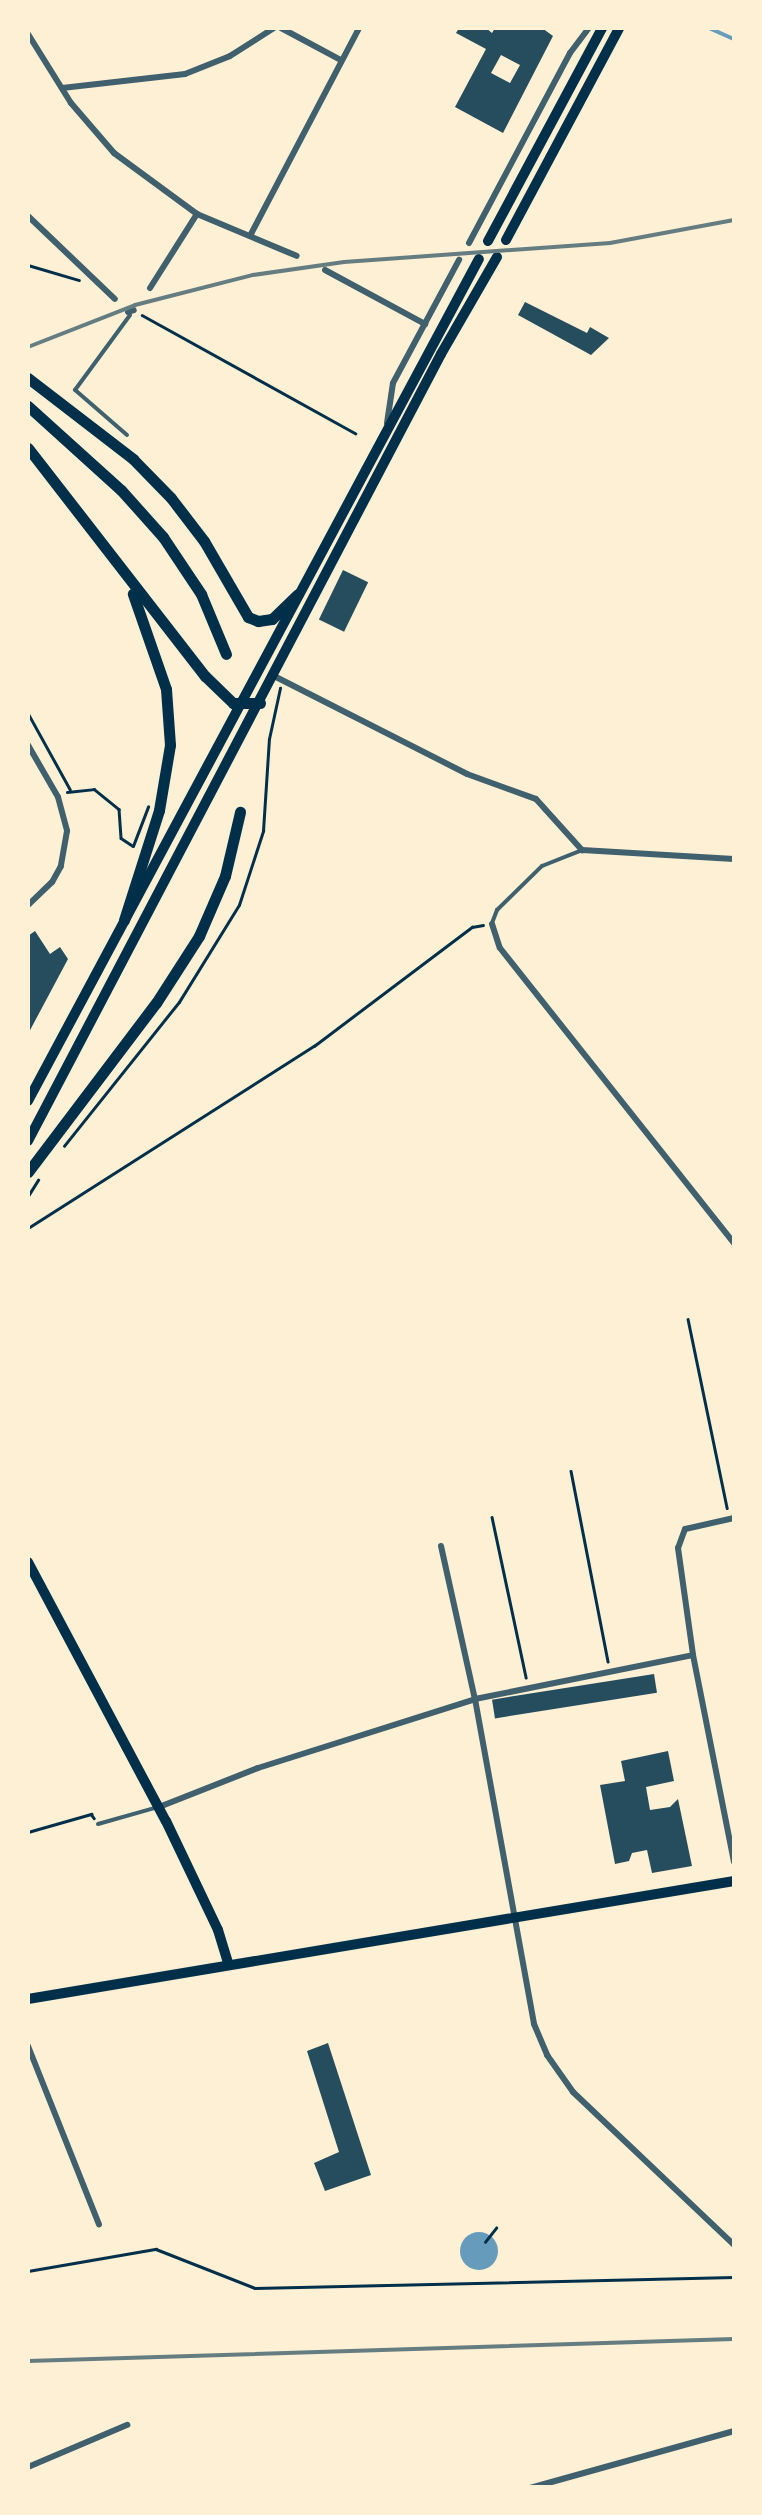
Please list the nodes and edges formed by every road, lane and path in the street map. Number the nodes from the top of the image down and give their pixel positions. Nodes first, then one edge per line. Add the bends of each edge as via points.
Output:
1 (277, 28) edge
2 (360, 28) edge
3 (589, 28) edge
4 (602, 28) edge
5 (619, 28) edge
6 (28, 34) edge
7 (342, 60) junction
8 (62, 88) junction
9 (197, 214) junction
10 (28, 216) edge
11 (250, 234) junction
12 (506, 240) dead end
13 (488, 241) dead end
14 (469, 242) dead end
15 (297, 256) dead end
16 (479, 258) dead end
17 (497, 258) dead end
18 (460, 260) dead end
19 (28, 265) edge
20 (324, 270) dead end
21 (82, 281) dead end
22 (150, 288) dead end
23 (116, 299) dead end
24 (131, 312) joint
25 (425, 324) junction
26 (28, 378) edge
27 (28, 406) edge
28 (386, 429) junction
29 (355, 433) dead end
30 (127, 435) dead end
31 (28, 448) edge
32 (127, 580) junction
33 (298, 594) junction
34 (226, 654) dead end
35 (279, 679) junction
36 (260, 703) junction
37 (241, 706) junction
38 (28, 713) edge
39 (269, 738) dead end
40 (28, 744) edge
41 (71, 790) junction
42 (58, 797) junction
43 (149, 808) dead end
44 (240, 812) dead end
45 (582, 850) junction
46 (734, 859) edge
47 (28, 905) edge
48 (124, 920) junction
49 (492, 924) junction
50 (28, 1102) edge
51 (28, 1141) edge
52 (28, 1172) edge
53 (28, 1228) edge
54 (734, 1243) edge
55 (688, 1319) dead end
56 (570, 1472) dead end
57 (492, 1517) dead end
58 (732, 1519) edge
59 (441, 1546) dead end
60 (28, 1562) edge
61 (693, 1654) junction
62 (609, 1670) junction
63 (528, 1687) junction
64 (475, 1699) junction
65 (158, 1807) junction
66 (98, 1824) joint
67 (28, 1832) edge
68 (734, 1862) edge
69 (734, 1881) edge
70 (513, 1918) junction
71 (228, 1963) junction
72 (28, 1999) edge
73 (28, 2046) edge
74 (99, 2224) dead end
75 (496, 2228) dead end
76 (484, 2242) dead end
77 (734, 2245) edge
78 (28, 2271) edge
79 (734, 2277) edge
80 (127, 2425) dead end
81 (734, 2431) edge
82 (28, 2467) edge
83 (530, 2488) edge

1 - 7 street
1 - 8 street via 185,74
2 - 7 street
3 - 14 street
4 - 13 main road
5 - 12 main road
6 - 8 street
7 - 11 street
8 - 9 street via 114,153
9 - 11 street
9 - 22 street
10 - 23 street
11 - 15 street
16 - 28 main road
17 - 35 main road via 441,354
18 - 25 street
19 - 21 path
20 - 25 street
24 - 29 path
24 - 30 lane via 75,390
25 - 28 street via 393,384
26 - 33 highway via 172,498 248,617 268,620
27 - 34 highway via 163,536 201,594
28 - 33 main road
31 - 32 highway
32 - 37 highway via 222,694
32 - 48 highway via 161,668 170,745 159,810
33 - 37 main road
35 - 36 main road
35 - 39 path
35 - 45 street via 468,774 536,799
36 - 37 highway
36 - 51 main road
37 - 48 main road
38 - 41 path
40 - 42 street
41 - 42 path
41 - 43 path via 94,789 119,809 121,838 133,846
42 - 47 street via 67,832 62,866
44 - 52 highway via 225,876 200,936
45 - 46 street
45 - 49 lane via 542,866 496,910
48 - 50 main road
49 - 53 path via 472,927 314,1046
49 - 54 street via 500,948
55 - 58 path
56 - 62 path
57 - 63 path
58 - 61 street via 685,1529 678,1548
59 - 64 street
60 - 65 main road
61 - 62 street
61 - 68 street
62 - 63 street
63 - 64 street
64 - 65 street
64 - 70 street
65 - 66 lane
65 - 71 main road
66 - 67 path via 91,1814
69 - 70 main road
70 - 71 main road
70 - 77 street via 534,2024 547,2055 574,2092
71 - 72 main road
73 - 74 street
75 - 76 path
78 - 79 path via 156,2249 255,2288
80 - 82 street
81 - 83 street

